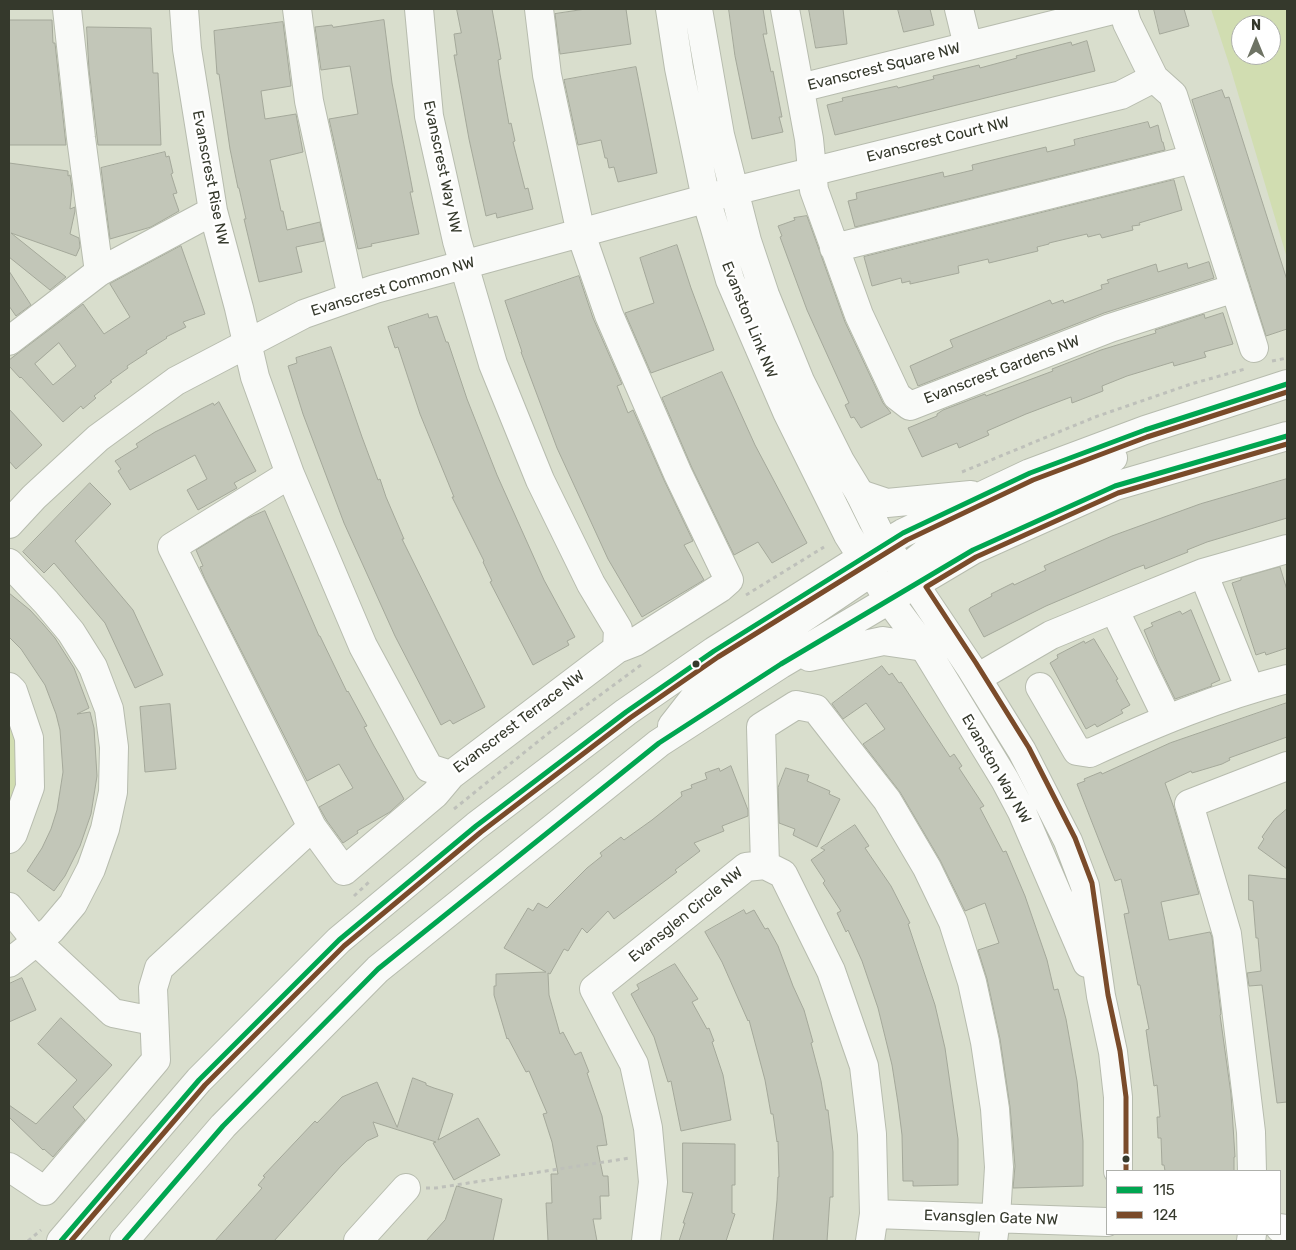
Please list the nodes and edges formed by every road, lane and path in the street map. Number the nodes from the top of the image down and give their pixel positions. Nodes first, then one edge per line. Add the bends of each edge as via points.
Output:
1 (67, 9) edge
2 (184, 9) edge
3 (297, 9) edge
4 (419, 9) edge
5 (539, 9) edge
6 (670, 9) edge
7 (698, 9) edge
8 (786, 9) edge
9 (959, 9) edge
10 (1117, 9) edge
11 (1123, 9) edge
12 (968, 46) junction
13 (1154, 78) junction
14 (800, 88) junction
15 (1193, 159) junction
16 (812, 171) junction
17 (720, 195) junction
18 (214, 211) junction
19 (581, 234) junction
20 (834, 248) junction
21 (464, 265) junction
22 (99, 272) junction
23 (1235, 288) junction
24 (352, 297) junction
25 (9, 340) edge
26 (247, 345) junction
27 (1287, 358) edge
28 (1256, 359) junction
29 (1287, 384) edge
30 (1145, 430) junction
31 (1287, 436) edge
32 (290, 474) junction
33 (953, 474) dead end
34 (860, 494) junction
35 (987, 494) junction
36 (9, 524) edge
37 (884, 543) junction
38 (1287, 548) edge
39 (9, 563) edge
40 (866, 565) junction
41 (1203, 573) junction
42 (910, 578) junction
43 (889, 600) junction
44 (1114, 609) junction
45 (924, 647) junction
46 (617, 649) junction
47 (781, 664) junction
48 (977, 678) junction
49 (1287, 679) edge
50 (9, 687) edge
51 (1040, 687) dead end
52 (1250, 689) junction
53 (1167, 718) junction
54 (659, 743) junction
55 (1287, 766) edge
56 (451, 774) junction
57 (312, 827) junction
58 (9, 839) edge
59 (765, 865) junction
60 (9, 906) edge
61 (37, 942) junction
62 (9, 963) edge
63 (1101, 996) junction
64 (153, 1021) junction
65 (650, 1156) junction
66 (9, 1167) edge
67 (1118, 1170) edge
68 (1252, 1170) edge
69 (406, 1188) joint
70 (874, 1214) junction
71 (1106, 1222) edge
72 (994, 1230) edge
73 (61, 1241) edge
74 (124, 1241) edge
75 (358, 1241) edge
76 (646, 1241) edge
77 (870, 1241) edge

1 - 22 street
2 - 18 street, Evanscrest Rise NW via 187,49
3 - 24 street via 309,101
4 - 21 street, Evanscrest Way NW via 429,116
5 - 19 street via 547,75
6 - 17 street, Evanston Link NW via 679,68
7 - 17 street, Evanston Link NW via 720,135
8 - 14 street, Evanscrest Square NW
9 - 12 street, Evanscrest Square NW
10 - 12 street, Evanscrest Square NW
11 - 13 street
12 - 14 street, Evanscrest Square NW
13 - 15 street via 1173,95
13 - 16 street, Evanscrest Court NW via 1122,95
14 - 16 street, Evanscrest Square NW
15 - 20 street
15 - 23 street
16 - 17 street, Evanscrest Court NW
16 - 20 street, Evanscrest Gardens NW via 814,190
17 - 19 street, Evanscrest Common NW
17 - 34 street, Evanston Link NW via 747,241 800,381
17 - 40 street, Evanston Link NW via 730,280 787,412
18 - 22 street
18 - 26 street, Evanscrest Rise NW
19 - 21 street, Evanscrest Common NW
19 - 46 street, Evanscrest Terrace NW via 609,315 728,580 635,642
20 - 23 street, Evanscrest Gardens NW via 859,315 897,396 910,406 1110,328
21 - 24 street, Evanscrest Common NW
21 - 46 street via 493,364 540,480 591,584 618,630
22 - 25 street
23 - 28 street
24 - 26 street, Evanscrest Common NW via 304,314
26 - 32 street, Evanscrest Terrace NW via 255,378
26 - 36 street, Evanscrest Common NW via 176,381 98,438
27 - 28 path
28 - 33 path via 1095,417
29 - 30 street
30 - 35 street via 1030,473
30 - 42 street via 1112,459 934,546
31 - 42 street via 1115,486
32 - 56 street, Evanscrest Terrace NW via 363,646 429,768
32 - 57 street via 172,547
34 - 35 street via 887,503
34 - 37 street, Evanston Link NW
35 - 37 street
37 - 40 street
37 - 42 street, Evanston Way NW
38 - 41 street
39 - 61 street via 71,632 93,667 109,709 114,747 113,792 105,830 91,869 73,904 52,930
40 - 43 street, Evanston Way NW
40 - 54 street via 793,625 697,694
40 - 73 street via 714,651 626,712 476,826 339,940 199,1080
41 - 44 street
41 - 52 street
42 - 43 street
42 - 48 street, Evanston Way NW
43 - 45 street, Evanston Way NW
43 - 47 street
44 - 48 street via 1051,635
44 - 53 street
45 - 47 street via 883,641
45 - 63 street, Evanston Way NW via 1022,812
46 - 56 street, Evanscrest Terrace NW
47 - 54 street
48 - 63 street, Evanston Way NW via 1022,751 1068,841 1085,886
49 - 52 street
50 - 58 street via 30,738 30,787
51 - 53 street via 1077,751 1090,753
52 - 53 street
54 - 74 street via 378,969 223,1126
55 - 68 street via 1189,804 1227,934 1251,1132
56 - 57 street via 436,794 344,871
57 - 64 street via 159,968 153,988
59 - 65 street, Evansglen Circle NW via 746,867 594,989 634,1064 648,1128
59 - 70 street, Evansglen Circle NW via 783,874 806,918 831,971 864,1066 872,1134
59 - 72 street via 761,727 796,705 816,709 887,800 927,868 953,922 986,1042 994,1099 999,1167
60 - 61 street
61 - 62 street
61 - 64 street via 113,1013
63 - 67 street, Evanston Way NW via 1118,1097
64 - 66 street via 156,1060 45,1192
65 - 69 path via 436,1188
65 - 76 street, Evansglen Circle NW via 653,1182
69 - 75 street
70 - 72 street, Evansglen Gate NW
70 - 77 street, Evansglen Circle NW
71 - 72 street, Evansglen Gate NW

